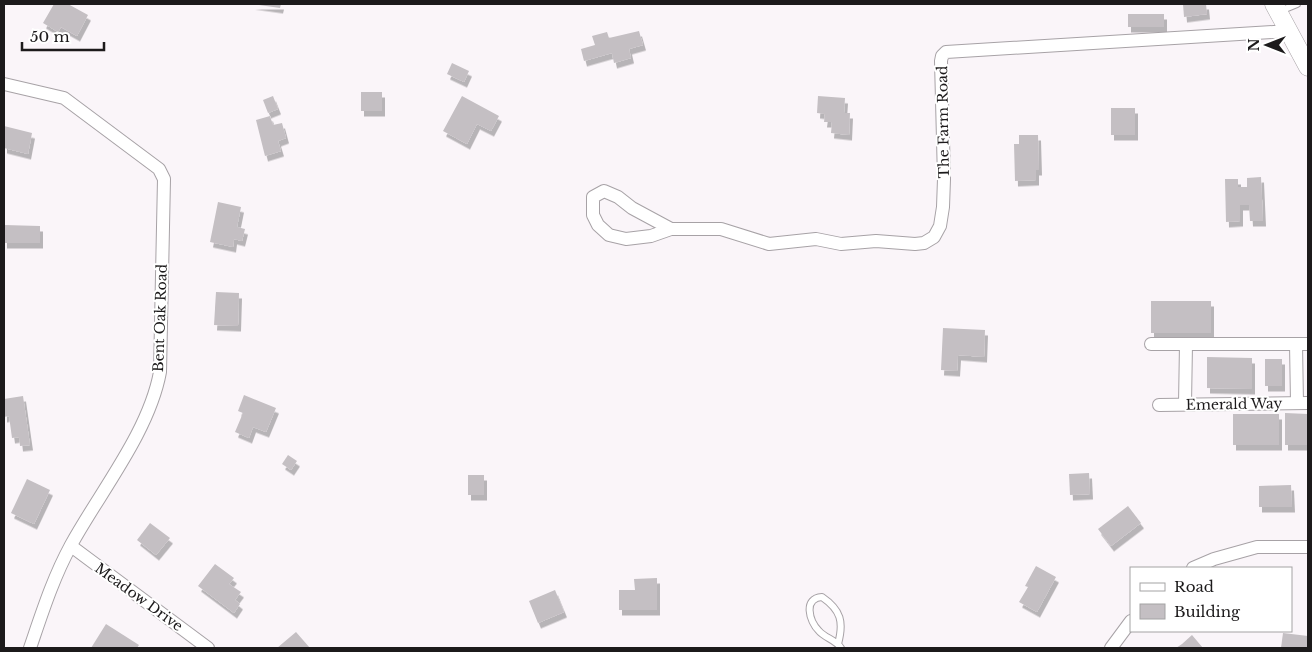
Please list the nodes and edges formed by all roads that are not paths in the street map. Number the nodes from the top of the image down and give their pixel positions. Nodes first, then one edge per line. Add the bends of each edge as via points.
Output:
1 (1297, 4) edge
2 (1276, 8) edge
3 (1289, 31) junction
4 (1308, 67) edge
5 (4, 84) edge
6 (671, 229) junction
7 (1151, 344) dead end
8 (1186, 344) junction
9 (1302, 344) edge
10 (1302, 403) edge
11 (1186, 404) junction
12 (1159, 405) dead end
13 (71, 546) junction
14 (1308, 548) edge
15 (1196, 567) edge
16 (1130, 622) edge
17 (839, 646) edge
18 (30, 648) edge
19 (208, 648) edge
20 (1111, 648) edge

1 - 2 lane
2 - 3 street
3 - 4 street
3 - 6 street, The Farm Road via 946,52 941,62 943,207 940,226 934,237 924,243 876,241 841,244 816,240 769,244 721,229
5 - 13 street, Bent Oak Road via 64,98 159,169 164,180 160,372 156,391 122,460
6 - 6 street, The Farm Road via 651,236 626,238 609,235 593,215 593,197 604,191
7 - 8 street
8 - 9 street
8 - 11 street
9 - 10 street
10 - 11 street, Emerald Way
11 - 12 street, Emerald Way
13 - 18 street, Bent Oak Road via 46,599
13 - 19 street, Meadow Drive
14 - 15 street via 1257,547
16 - 20 street
17 - 17 lane via 818,630 811,620 809,608 816,597 822,597 836,608 842,631

